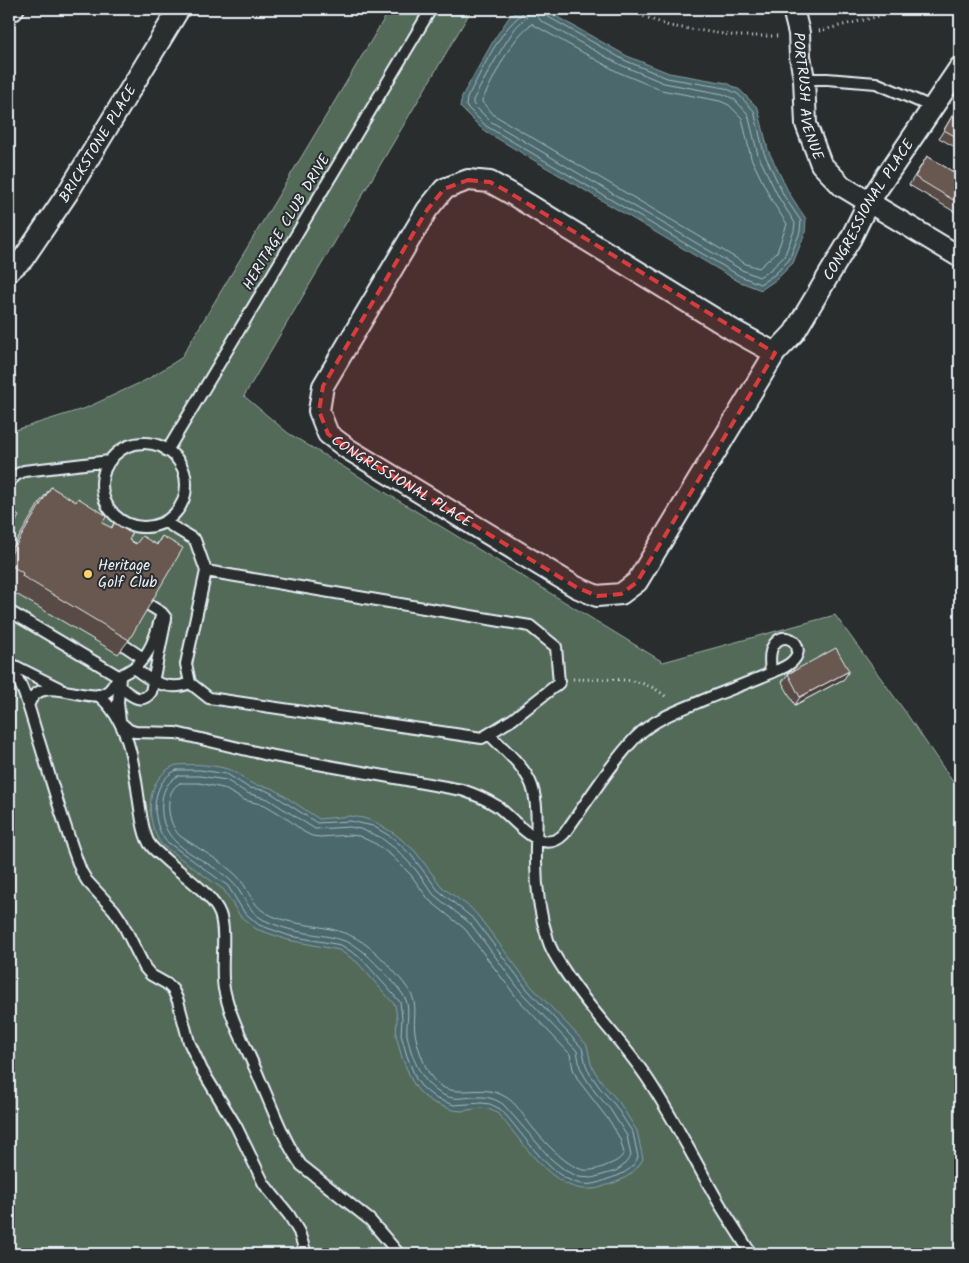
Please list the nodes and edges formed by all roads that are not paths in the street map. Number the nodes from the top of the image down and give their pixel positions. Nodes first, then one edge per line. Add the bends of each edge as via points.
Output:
1 (179, 9) edge
2 (431, 9) edge
3 (793, 9) edge
4 (960, 67) edge
5 (804, 79) junction
6 (932, 107) junction
7 (868, 203) junction
8 (960, 257) edge
9 (9, 271) edge
10 (775, 353) junction
11 (167, 451) junction
12 (110, 461) junction
13 (9, 482) edge
14 (165, 522) junction
15 (206, 571) junction
16 (149, 605) edge
17 (9, 611) edge
18 (162, 613) junction
19 (125, 646) edge
20 (143, 658) junction
21 (9, 665) edge
22 (134, 668) junction
23 (772, 673) dead end
24 (119, 681) junction
25 (153, 682) junction
26 (190, 683) junction
27 (65, 690) junction
28 (98, 696) junction
29 (28, 706) junction
30 (120, 722) junction
31 (488, 734) junction
32 (536, 840) junction
33 (306, 1254) edge
34 (399, 1254) edge
35 (752, 1254) edge

1 - 9 street, BRICKSTONE PLACE via 67,194 23,259
2 - 11 lane, HERITAGE CLUB DRIVE
3 - 5 street, PORTRUSH AVENUE
4 - 6 street, CONGRESSIONAL PLACE
5 - 6 lane via 876,83
5 - 7 street, PORTRUSH AVENUE via 806,124 820,164 842,186
6 - 7 street, CONGRESSIONAL PLACE
7 - 8 street, PORTRUSH AVENUE
7 - 10 street, CONGRESSIONAL PLACE via 851,238 794,333
10 - 10 street, CONGRESSIONAL PLACE via 637,582 621,594 597,596 576,586 348,449 328,434 319,411 323,386 427,210 444,190 468,180 490,182 510,193
11 - 12 lane via 148,443 133,444
11 - 14 lane via 181,464 186,490 176,513
12 - 13 lane via 24,471
12 - 14 lane via 102,488 105,502 113,514 138,527 152,527
14 - 15 lane via 194,540
15 - 26 lane via 186,664
15 - 31 lane via 530,626 556,647 559,683
16 - 18 lane
17 - 24 lane
18 - 20 lane via 150,650
18 - 25 lane via 166,618
19 - 20 lane
20 - 22 lane
21 - 27 lane
21 - 29 lane
22 - 24 lane
22 - 25 lane
23 - 32 lane via 676,711 647,728 637,736 559,840
24 - 25 lane via 135,697 142,699 151,692
24 - 28 lane via 107,693
24 - 30 lane
25 - 26 lane via 180,687
26 - 31 lane via 209,698 482,738
27 - 28 lane
27 - 29 lane via 38,693
28 - 30 lane
29 - 33 lane via 81,871 122,922 145,968 173,990 189,1042 202,1070 236,1126 264,1184 293,1221
30 - 32 lane via 135,732 176,733 268,755 462,790 499,807
30 - 34 lane via 130,752 147,841 220,912 222,969 228,1003 288,1145 301,1165 370,1220
31 - 32 lane via 515,761 532,786
32 - 35 lane via 538,891 548,942 575,988 648,1079 718,1202

